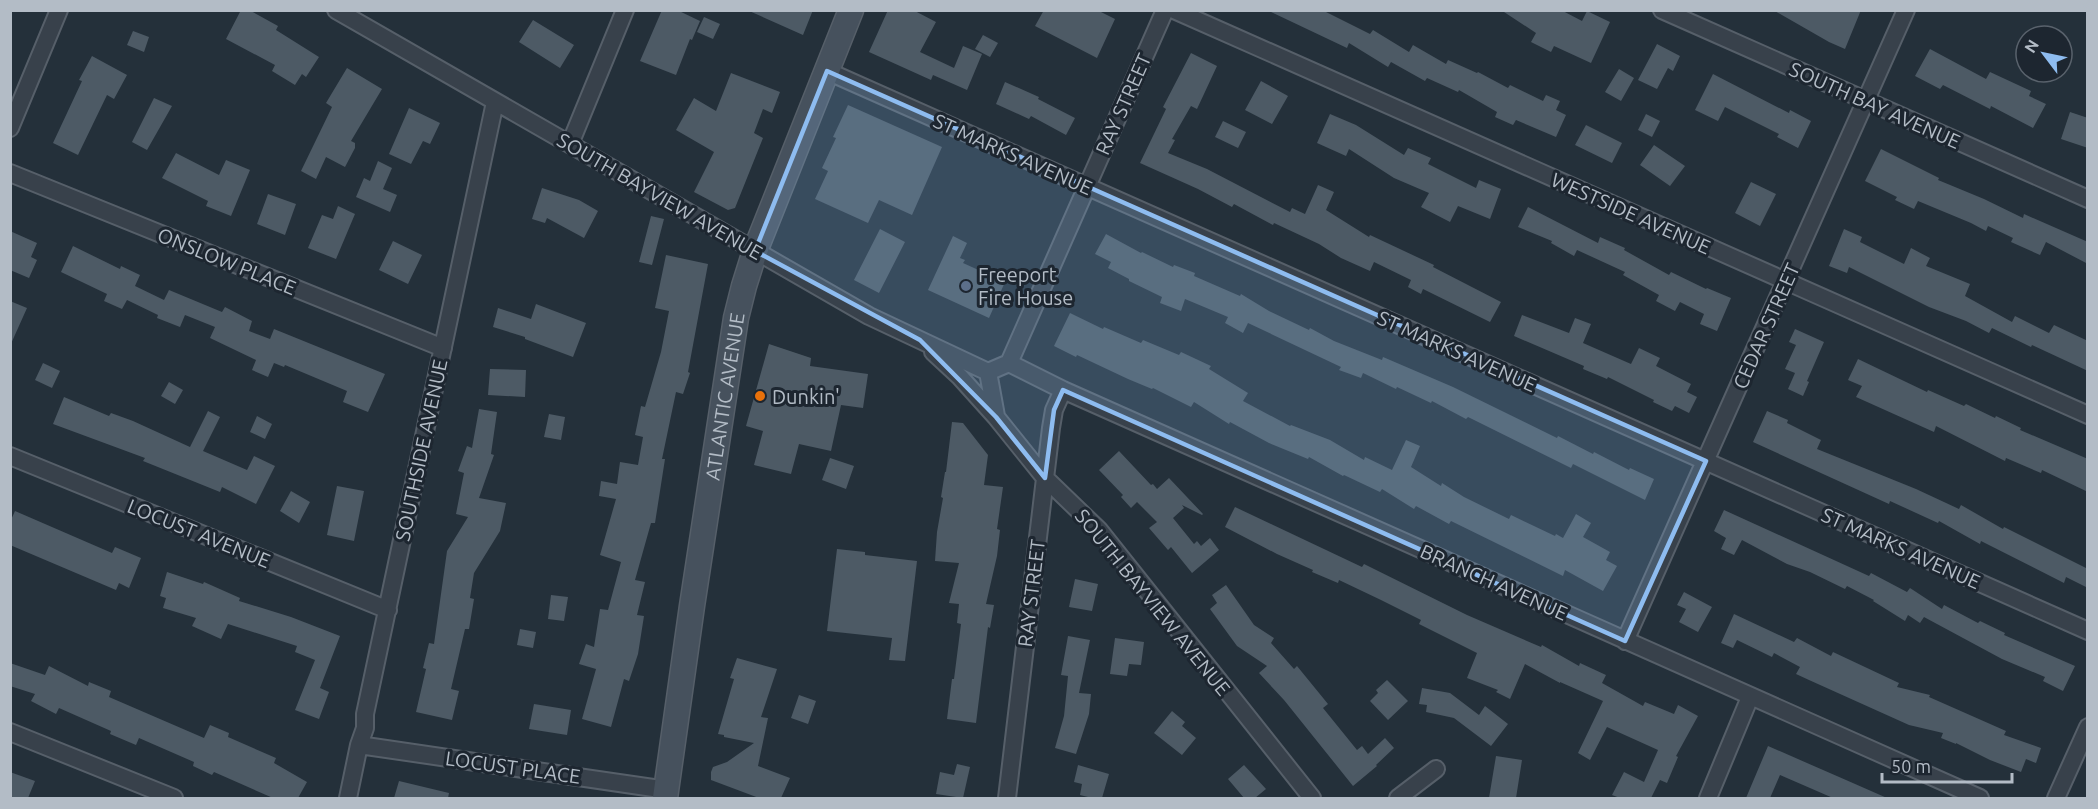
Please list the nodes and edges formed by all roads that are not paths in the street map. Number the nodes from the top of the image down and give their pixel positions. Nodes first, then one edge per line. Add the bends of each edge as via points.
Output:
1 (58, 10) edge
2 (336, 10) edge
3 (625, 10) edge
4 (851, 10) edge
5 (1165, 10) edge
6 (1174, 10) edge
7 (1662, 10) edge
8 (1906, 10) edge
9 (357, 16) edge
10 (827, 71) junction
11 (1866, 101) junction
12 (495, 102) junction
13 (10, 128) edge
14 (570, 144) junction
15 (10, 173) edge
16 (1087, 187) junction
17 (2088, 199) edge
18 (755, 250) junction
19 (1786, 281) junction
20 (920, 340) junction
21 (443, 348) junction
22 (1009, 363) junction
23 (988, 372) junction
24 (1063, 390) junction
25 (2088, 415) edge
26 (996, 417) junction
27 (10, 456) edge
28 (1706, 461) junction
29 (1045, 478) junction
30 (387, 610) junction
31 (2088, 631) edge
32 (1625, 641) junction
33 (1750, 697) junction
34 (2088, 728) edge
35 (10, 732) edge
36 (359, 745) junction
37 (1436, 769) dead end
38 (666, 794) edge
39 (1308, 797) edge
40 (174, 798) edge
41 (348, 798) edge
42 (1007, 798) edge
43 (1398, 798) edge
44 (1708, 798) edge
45 (1980, 798) edge
46 (2056, 798) edge

1 - 13 street
2 - 9 street, SOUTH BAYVIEW AVENUE
3 - 14 street
4 - 10 main road, ATLANTIC AVENUE
5 - 16 street, RAY STREET
6 - 19 street, WESTSIDE AVENUE
7 - 11 street, SOUTH BAY AVENUE
8 - 11 street, CEDAR STREET
9 - 12 street, SOUTH BAYVIEW AVENUE
10 - 16 street, ST MARKS AVENUE
10 - 18 main road, ATLANTIC AVENUE
11 - 17 street, SOUTH BAY AVENUE
11 - 19 street, CEDAR STREET
12 - 14 street, SOUTH BAYVIEW AVENUE
12 - 21 street, SOUTHSIDE AVENUE
14 - 18 street, SOUTH BAYVIEW AVENUE
15 - 21 street, ONSLOW PLACE
16 - 22 street, RAY STREET
16 - 28 street, ST MARKS AVENUE
18 - 20 street, SOUTH BAYVIEW AVENUE via 869,316
18 - 38 main road, ATLANTIC AVENUE via 736,318
19 - 25 street, WESTSIDE AVENUE
19 - 28 street, CEDAR STREET
20 - 23 street, SOUTH BAYVIEW AVENUE
20 - 26 street
21 - 30 street, SOUTHSIDE AVENUE
22 - 23 street
22 - 24 street, BRANCH AVENUE
23 - 26 street, SOUTH BAYVIEW AVENUE
24 - 29 street, RAY STREET via 1054,410
24 - 32 street, BRANCH AVENUE
26 - 29 street, SOUTH BAYVIEW AVENUE
27 - 30 street, LOCUST AVENUE
28 - 31 street, ST MARKS AVENUE
28 - 32 street, CEDAR STREET
29 - 39 street, SOUTH BAYVIEW AVENUE via 1099,530
29 - 42 street, RAY STREET
30 - 36 street, SOUTHSIDE AVENUE
32 - 33 street, BRANCH AVENUE
33 - 44 street
33 - 45 street, BRANCH AVENUE
34 - 46 street
35 - 40 street
36 - 38 street, LOCUST PLACE
36 - 41 street, SOUTHSIDE AVENUE
37 - 43 street

